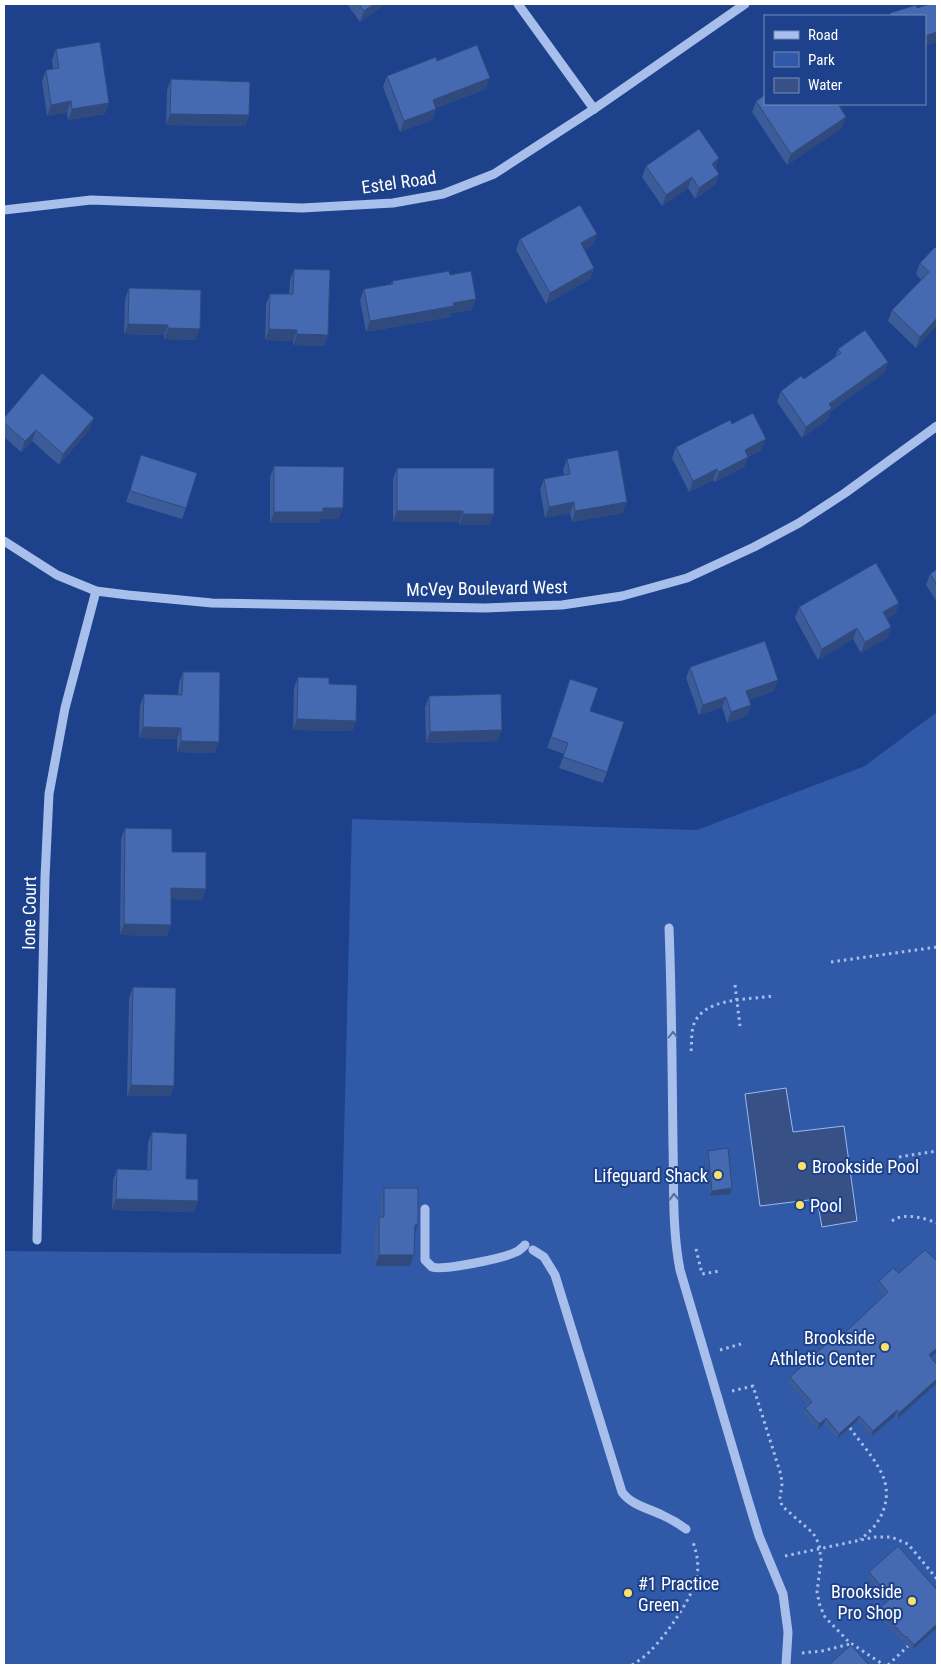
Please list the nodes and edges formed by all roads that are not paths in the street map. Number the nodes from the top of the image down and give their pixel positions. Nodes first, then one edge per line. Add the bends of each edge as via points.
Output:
1 (518, 4) edge
2 (745, 4) edge
3 (594, 109) junction
4 (4, 210) edge
5 (937, 426) edge
6 (4, 541) edge
7 (96, 591) junction
8 (669, 928) dead end
9 (425, 1209) dead end
10 (37, 1240) dead end
11 (686, 1529) road end
12 (786, 1665) edge

1 - 3 street
2 - 3 street, Estel Road
3 - 4 street, Estel Road via 494,174 443,194 392,203 302,208 91,200
5 - 7 street, McVey Boulevard West via 799,523 687,578 622,596 562,605 485,608 212,603
6 - 7 street, McVey Boulevard West via 57,575
7 - 10 street, Ione Court via 65,708 49,794
12 -> 8 street via 788,1632 785,1606 737,1466 680,1270 676,1246
9 - 11 street via 425,1260 432,1267 445,1268 529,1248 544,1257 555,1276 622,1492 634,1503

